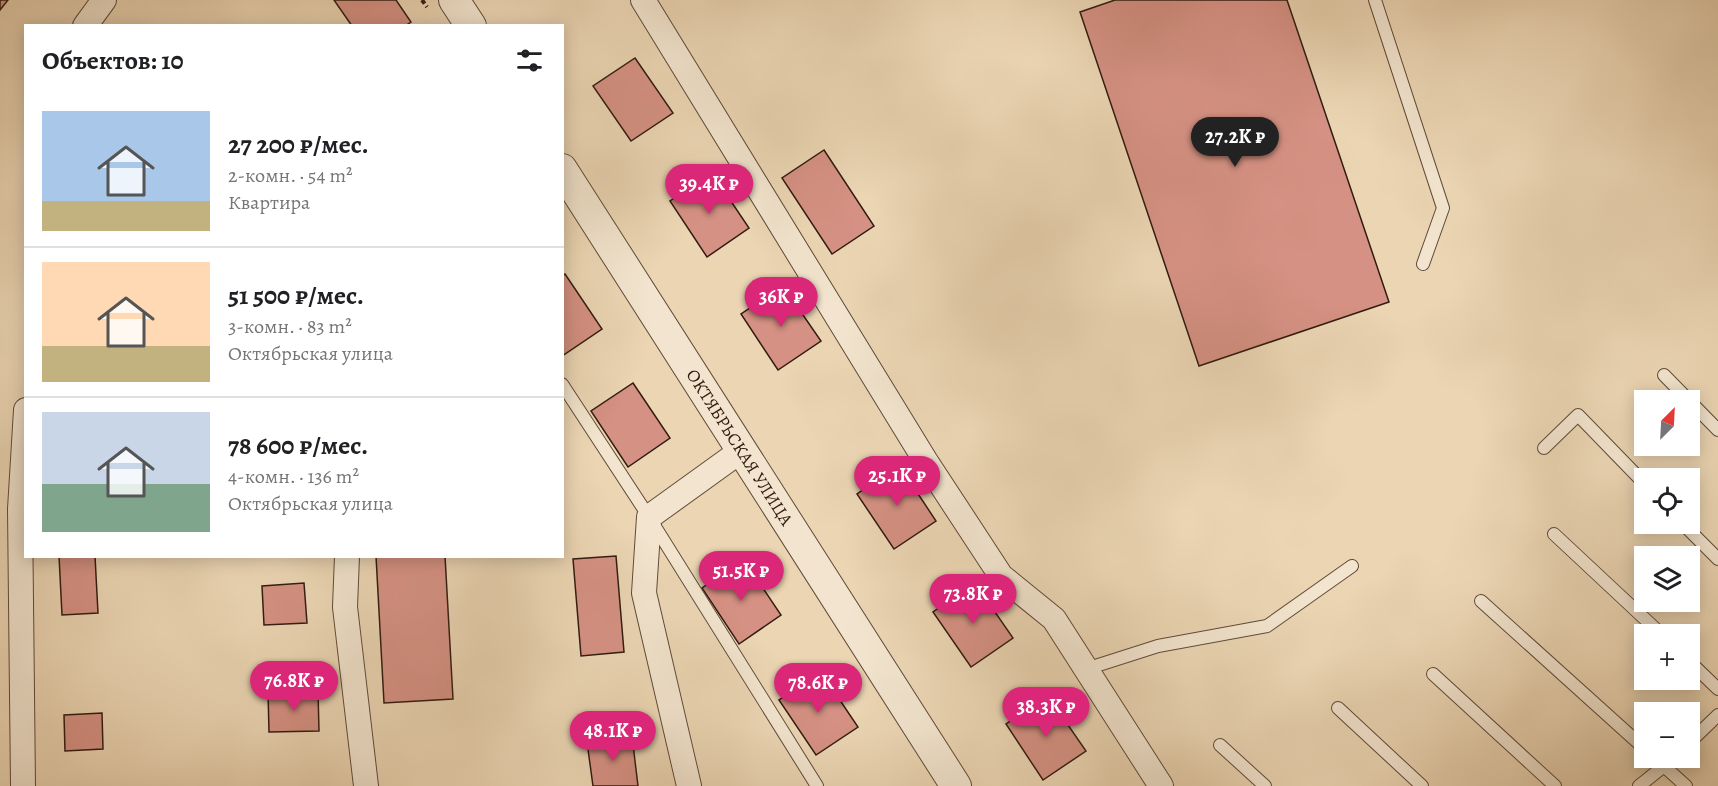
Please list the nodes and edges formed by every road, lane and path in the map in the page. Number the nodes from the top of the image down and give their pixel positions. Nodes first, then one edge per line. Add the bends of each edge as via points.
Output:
1 (104, 0) edge
2 (643, 0) edge
3 (1375, 0) edge
4 (86, 24) edge
5 (564, 172) edge
6 (1424, 264) dead end
7 (1664, 375) dead end
8 (564, 387) edge
9 (1718, 430) edge
10 (24, 443) edge
11 (1544, 448) dead end
12 (742, 450) junction
13 (1634, 473) edge
14 (649, 517) junction
15 (1554, 534) dead end
16 (1693, 534) edge
17 (347, 558) edge
18 (1718, 559) edge
19 (1352, 566) dead end
20 (1481, 601) dead end
21 (1650, 624) edge
22 (1086, 669) junction
23 (1700, 672) edge
24 (1433, 674) dead end
25 (1718, 689) edge
26 (1338, 708) dead end
27 (1718, 715) edge
28 (1700, 732) edge
29 (1634, 739) edge
30 (1220, 746) dead end
31 (1662, 768) edge
32 (1673, 768) edge
33 (23, 786) edge
34 (366, 786) edge
35 (689, 786) edge
36 (817, 786) edge
37 (956, 786) edge
38 (1161, 786) edge
39 (1265, 786) edge
40 (1422, 786) edge
41 (1555, 786) edge
42 (1639, 786) edge
43 (1686, 786) edge

1 - 4 street
2 - 22 street via 925,460 1001,576 1054,619
3 - 6 lane via 1443,208
5 - 12 street, ОКТЯБРЬСКАЯ УЛИЦА
7 - 9 lane
8 - 14 lane
10 - 33 street via 20,508
11 - 13 lane via 1578,415
12 - 14 street
12 - 37 street, ОКТЯБРЬСКАЯ УЛИЦА
14 - 35 street via 644,593
14 - 36 lane
15 - 21 lane
16 - 18 lane
17 - 34 street via 345,607
19 - 22 lane via 1268,626 1158,646
20 - 29 lane
22 - 38 street
23 - 25 lane
24 - 41 lane
26 - 40 lane
27 - 28 lane
30 - 39 lane
31 - 42 lane
32 - 43 lane

